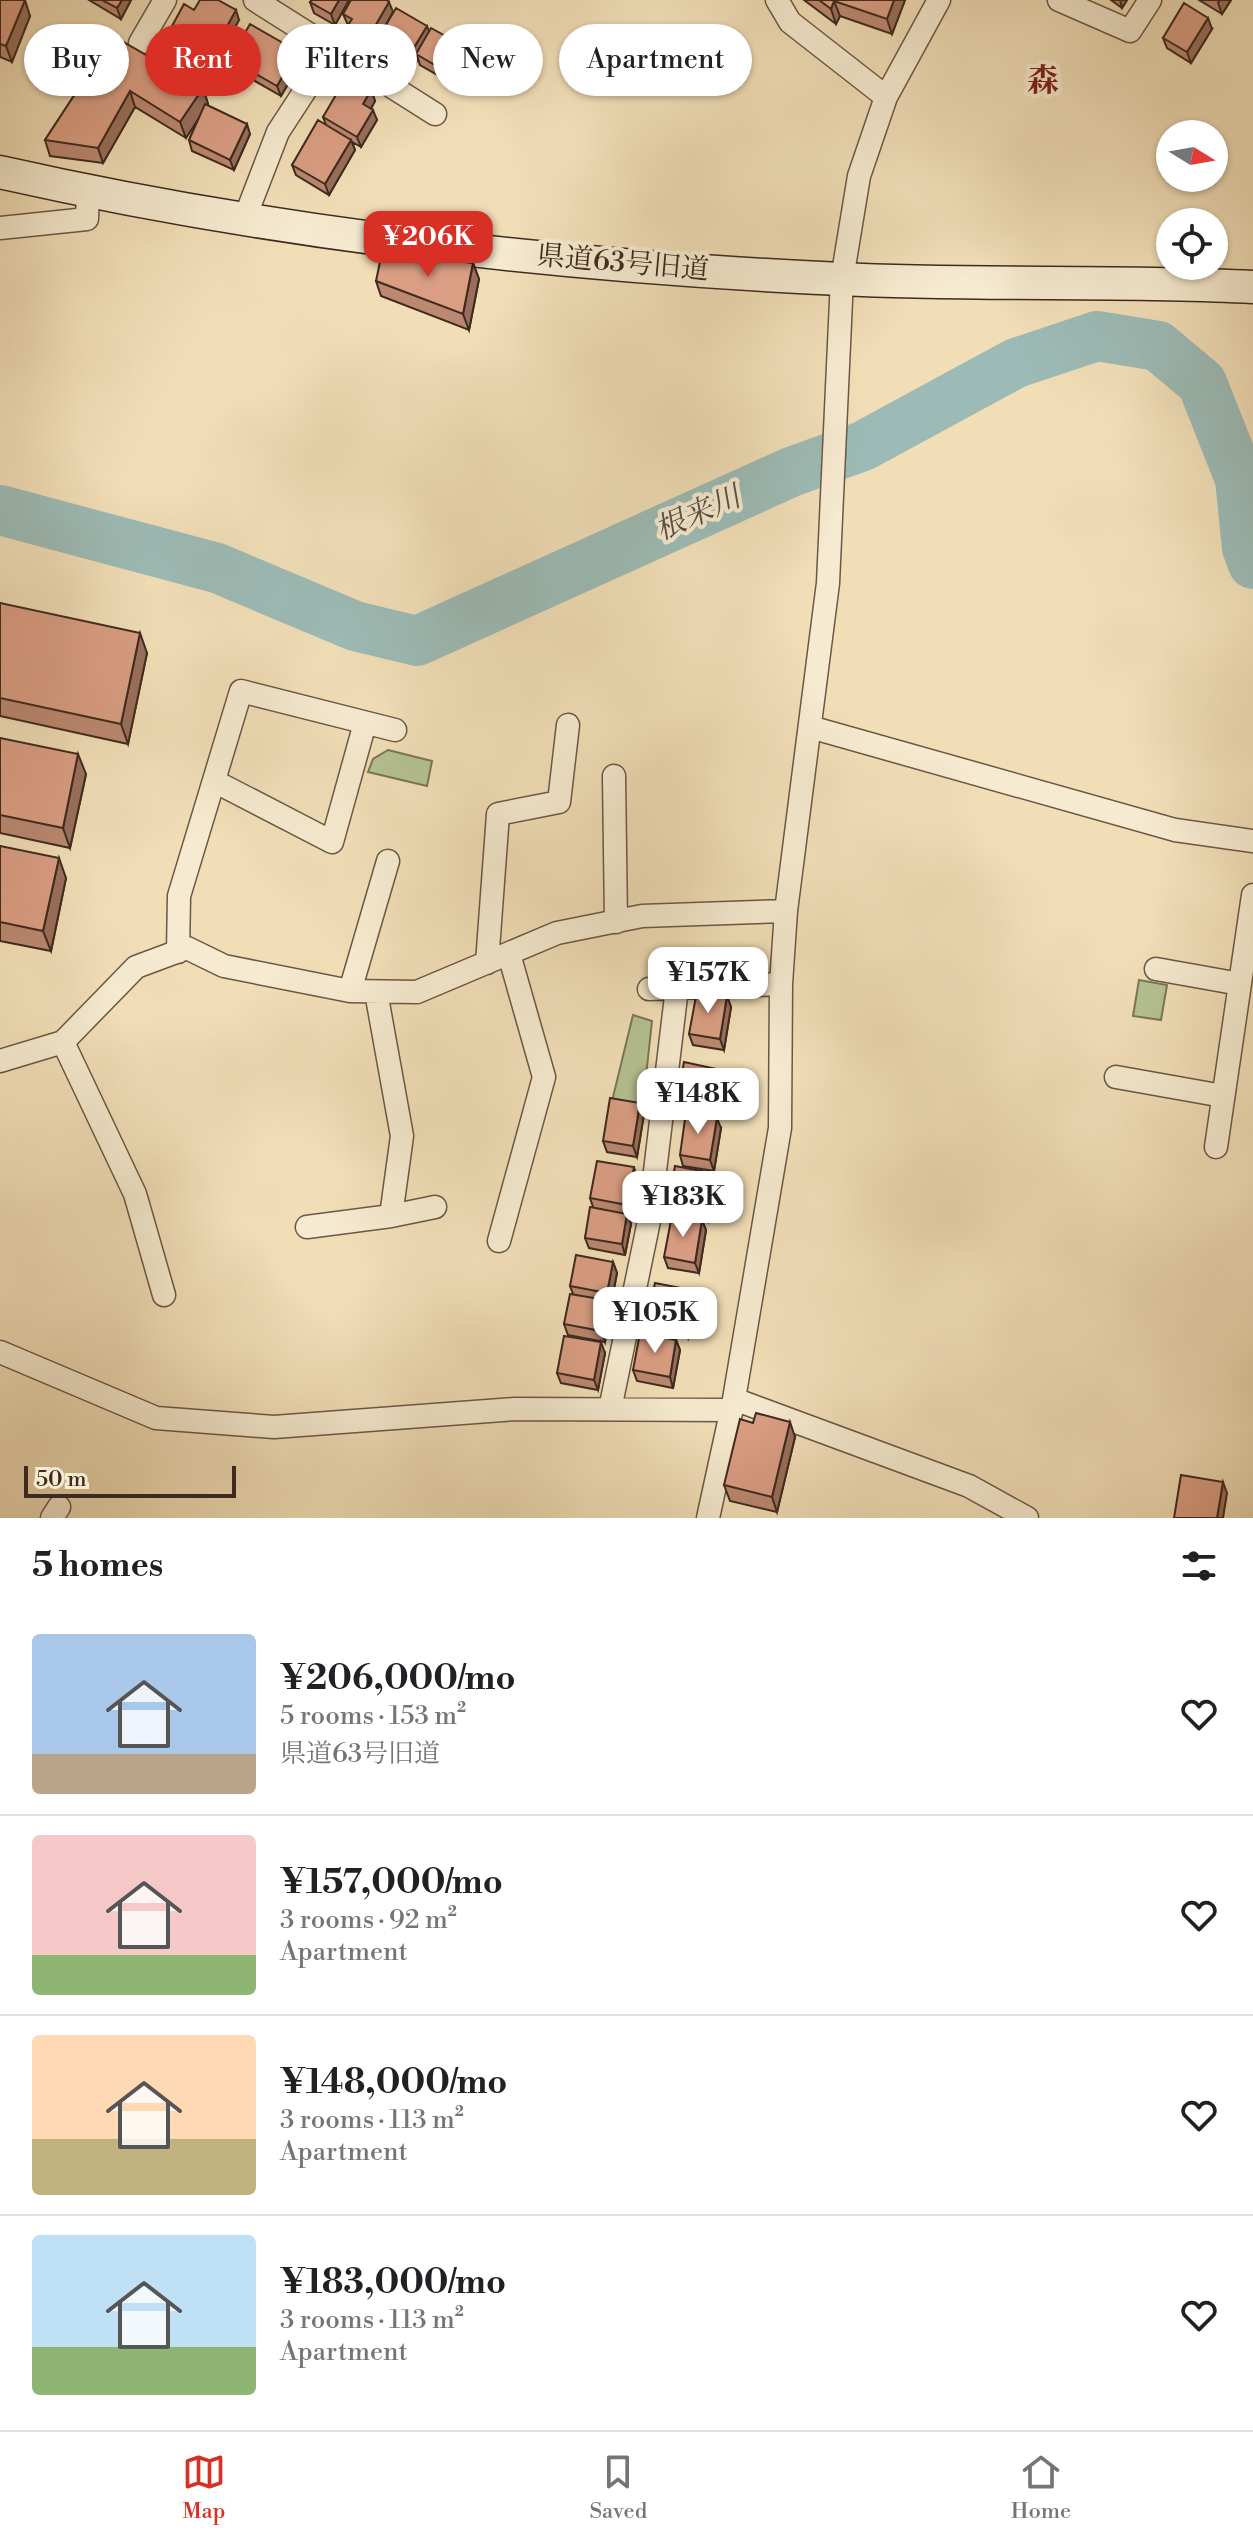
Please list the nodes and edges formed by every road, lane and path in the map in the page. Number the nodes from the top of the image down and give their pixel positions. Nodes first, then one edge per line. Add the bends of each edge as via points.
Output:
1 (165, 0) edge
2 (255, 0) edge
3 (777, 0) edge
4 (939, 0) edge
5 (1059, 0) edge
6 (1150, 0) edge
7 (293, 24) edge
8 (140, 43) dead end
9 (301, 96) edge
10 (406, 96) edge
11 (886, 97) junction
12 (435, 114) dead end
13 (0, 172) edge
14 (88, 192) junction
15 (244, 220) junction
16 (0, 228) edge
17 (842, 279) junction
18 (1253, 284) edge
19 (365, 723) junction
20 (568, 725) dead end
21 (810, 727) junction
22 (395, 730) dead end
23 (614, 776) dead end
24 (214, 781) junction
25 (1253, 841) edge
26 (388, 861) dead end
27 (1253, 895) edge
28 (786, 911) junction
29 (616, 922) junction
30 (178, 952) junction
31 (509, 954) junction
32 (487, 963) junction
33 (1156, 969) dead end
34 (781, 984) junction
35 (1240, 984) junction
36 (677, 988) junction
37 (649, 989) dead end
38 (350, 991) junction
39 (376, 992) junction
40 (63, 1042) junction
41 (0, 1061) edge
42 (1116, 1077) dead end
43 (1223, 1096) junction
44 (1216, 1147) dead end
45 (435, 1207) dead end
46 (391, 1216) junction
47 (307, 1227) dead end
48 (499, 1241) dead end
49 (164, 1295) dead end
50 (0, 1352) edge
51 (733, 1405) junction
52 (610, 1409) junction
53 (708, 1518) edge
54 (1027, 1518) edge

1 - 8 street
2 - 7 street
3 - 11 street via 790,22
4 - 11 street
5 - 6 street via 1130,31
9 - 15 street via 278,132
10 - 12 street
11 - 17 street via 859,176
13 - 14 street, 県道63号旧道
14 - 15 street, 県道63号旧道
14 - 16 street via 87,219
15 - 17 street, 県道63号旧道 via 557,259
17 - 18 street, 県道63号旧道
17 - 21 street via 828,583
19 - 22 street
19 - 24 street via 241,691
19 - 24 street via 332,842
20 - 32 street via 559,802 498,814
21 - 25 street via 1175,830
21 - 28 street
23 - 29 street
24 - 30 street via 179,896
26 - 38 street
27 - 35 street
28 - 29 street via 642,916
28 - 34 street
29 - 31 street via 557,933
30 - 38 street via 187,948 224,966
30 - 40 street via 136,967
31 - 32 street
31 - 48 street via 544,1077
32 - 39 street via 417,992
33 - 35 street
34 - 36 street
34 - 51 street via 780,1128
35 - 43 street
36 - 37 street
36 - 52 street via 649,1221
38 - 39 street
39 - 46 street via 402,1136
40 - 41 street
40 - 49 street via 135,1194
42 - 43 street
43 - 44 street
45 - 46 street
46 - 47 street
50 - 52 street via 156,1418 274,1427 515,1409
51 - 52 street
51 - 53 street
51 - 54 street via 969,1486

